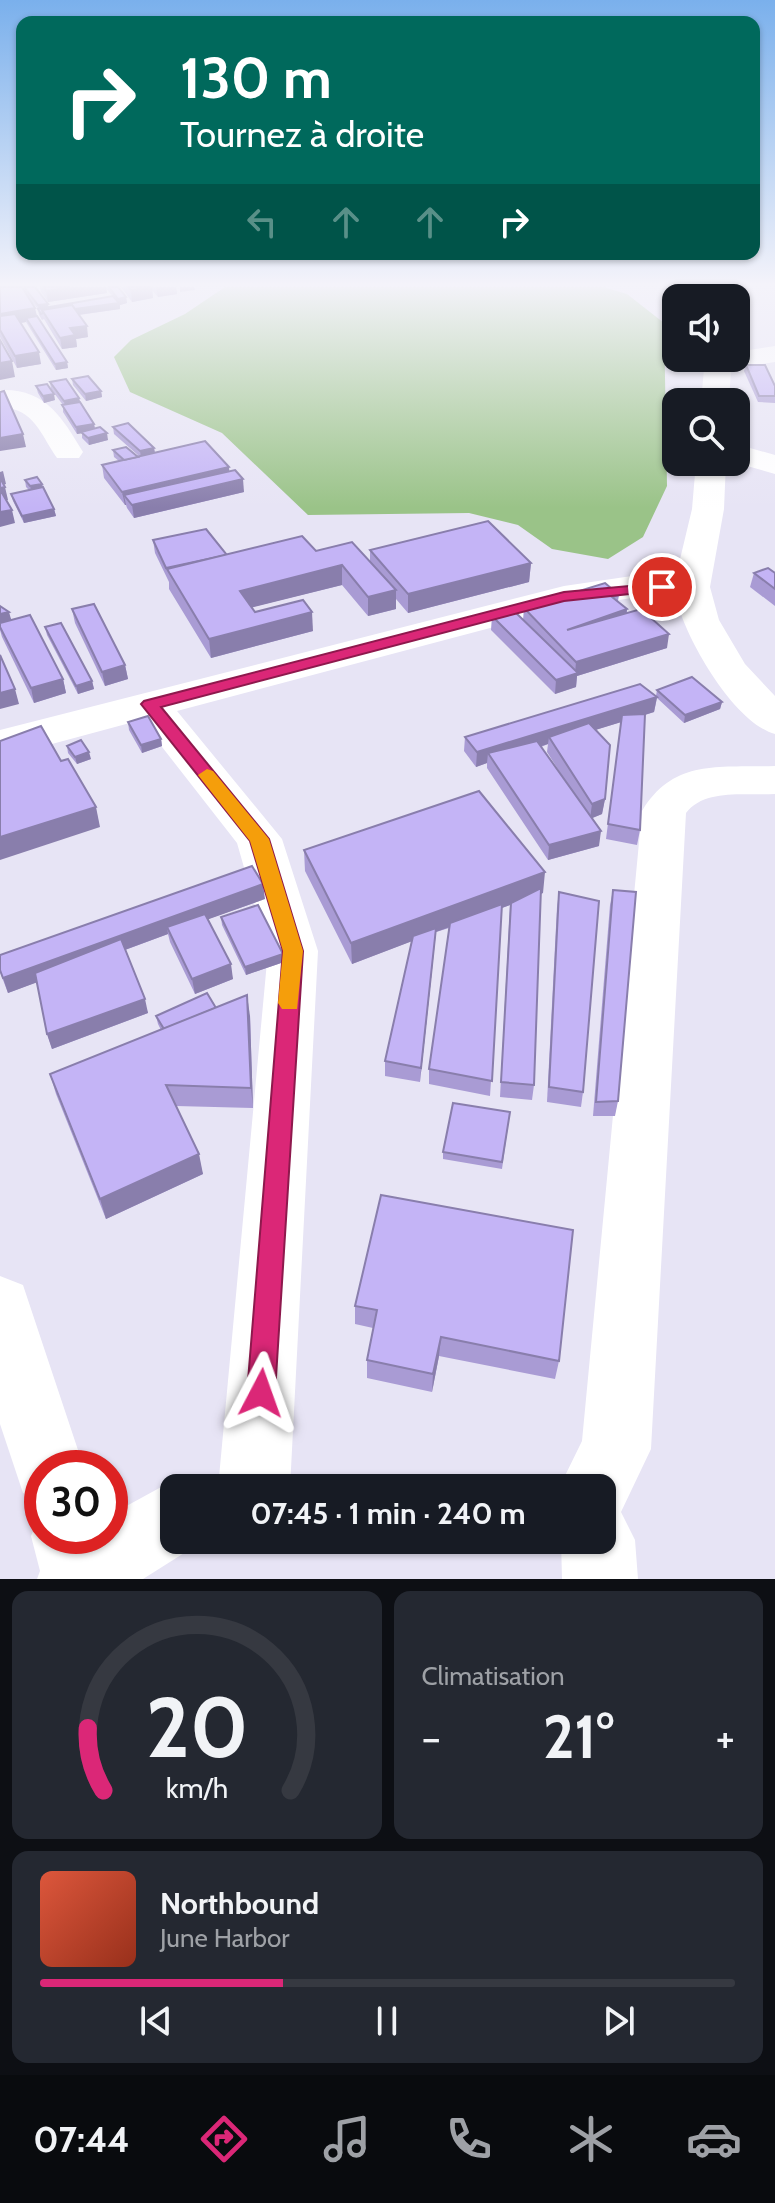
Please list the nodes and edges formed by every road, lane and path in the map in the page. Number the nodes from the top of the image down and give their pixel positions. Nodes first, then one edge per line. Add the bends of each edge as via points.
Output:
1 (0, 399) edge
2 (68, 452) dead end
3 (750, 457) edge
4 (775, 465) edge
5 (710, 476) edge
6 (692, 587) junction
7 (150, 704) junction
8 (775, 721) edge
9 (0, 744) edge
10 (775, 780) edge
11 (0, 1308) edge
12 (43, 1450) edge
13 (255, 1474) edge
14 (603, 1474) edge
15 (160, 1523) edge
16 (599, 1554) edge
17 (74, 1563) edge
18 (600, 1579) edge

1 - 2 street via 26,399 38,405
3 - 4 street
5 - 6 street
6 - 7 street via 632,587 564,597
6 - 8 street via 700,620 729,670
7 - 9 street
7 - 13 street via 259,839 293,951
10 - 14 street via 702,783 679,792 664,811 616,1449
11 - 12 street
15 - 17 street
16 - 18 street

